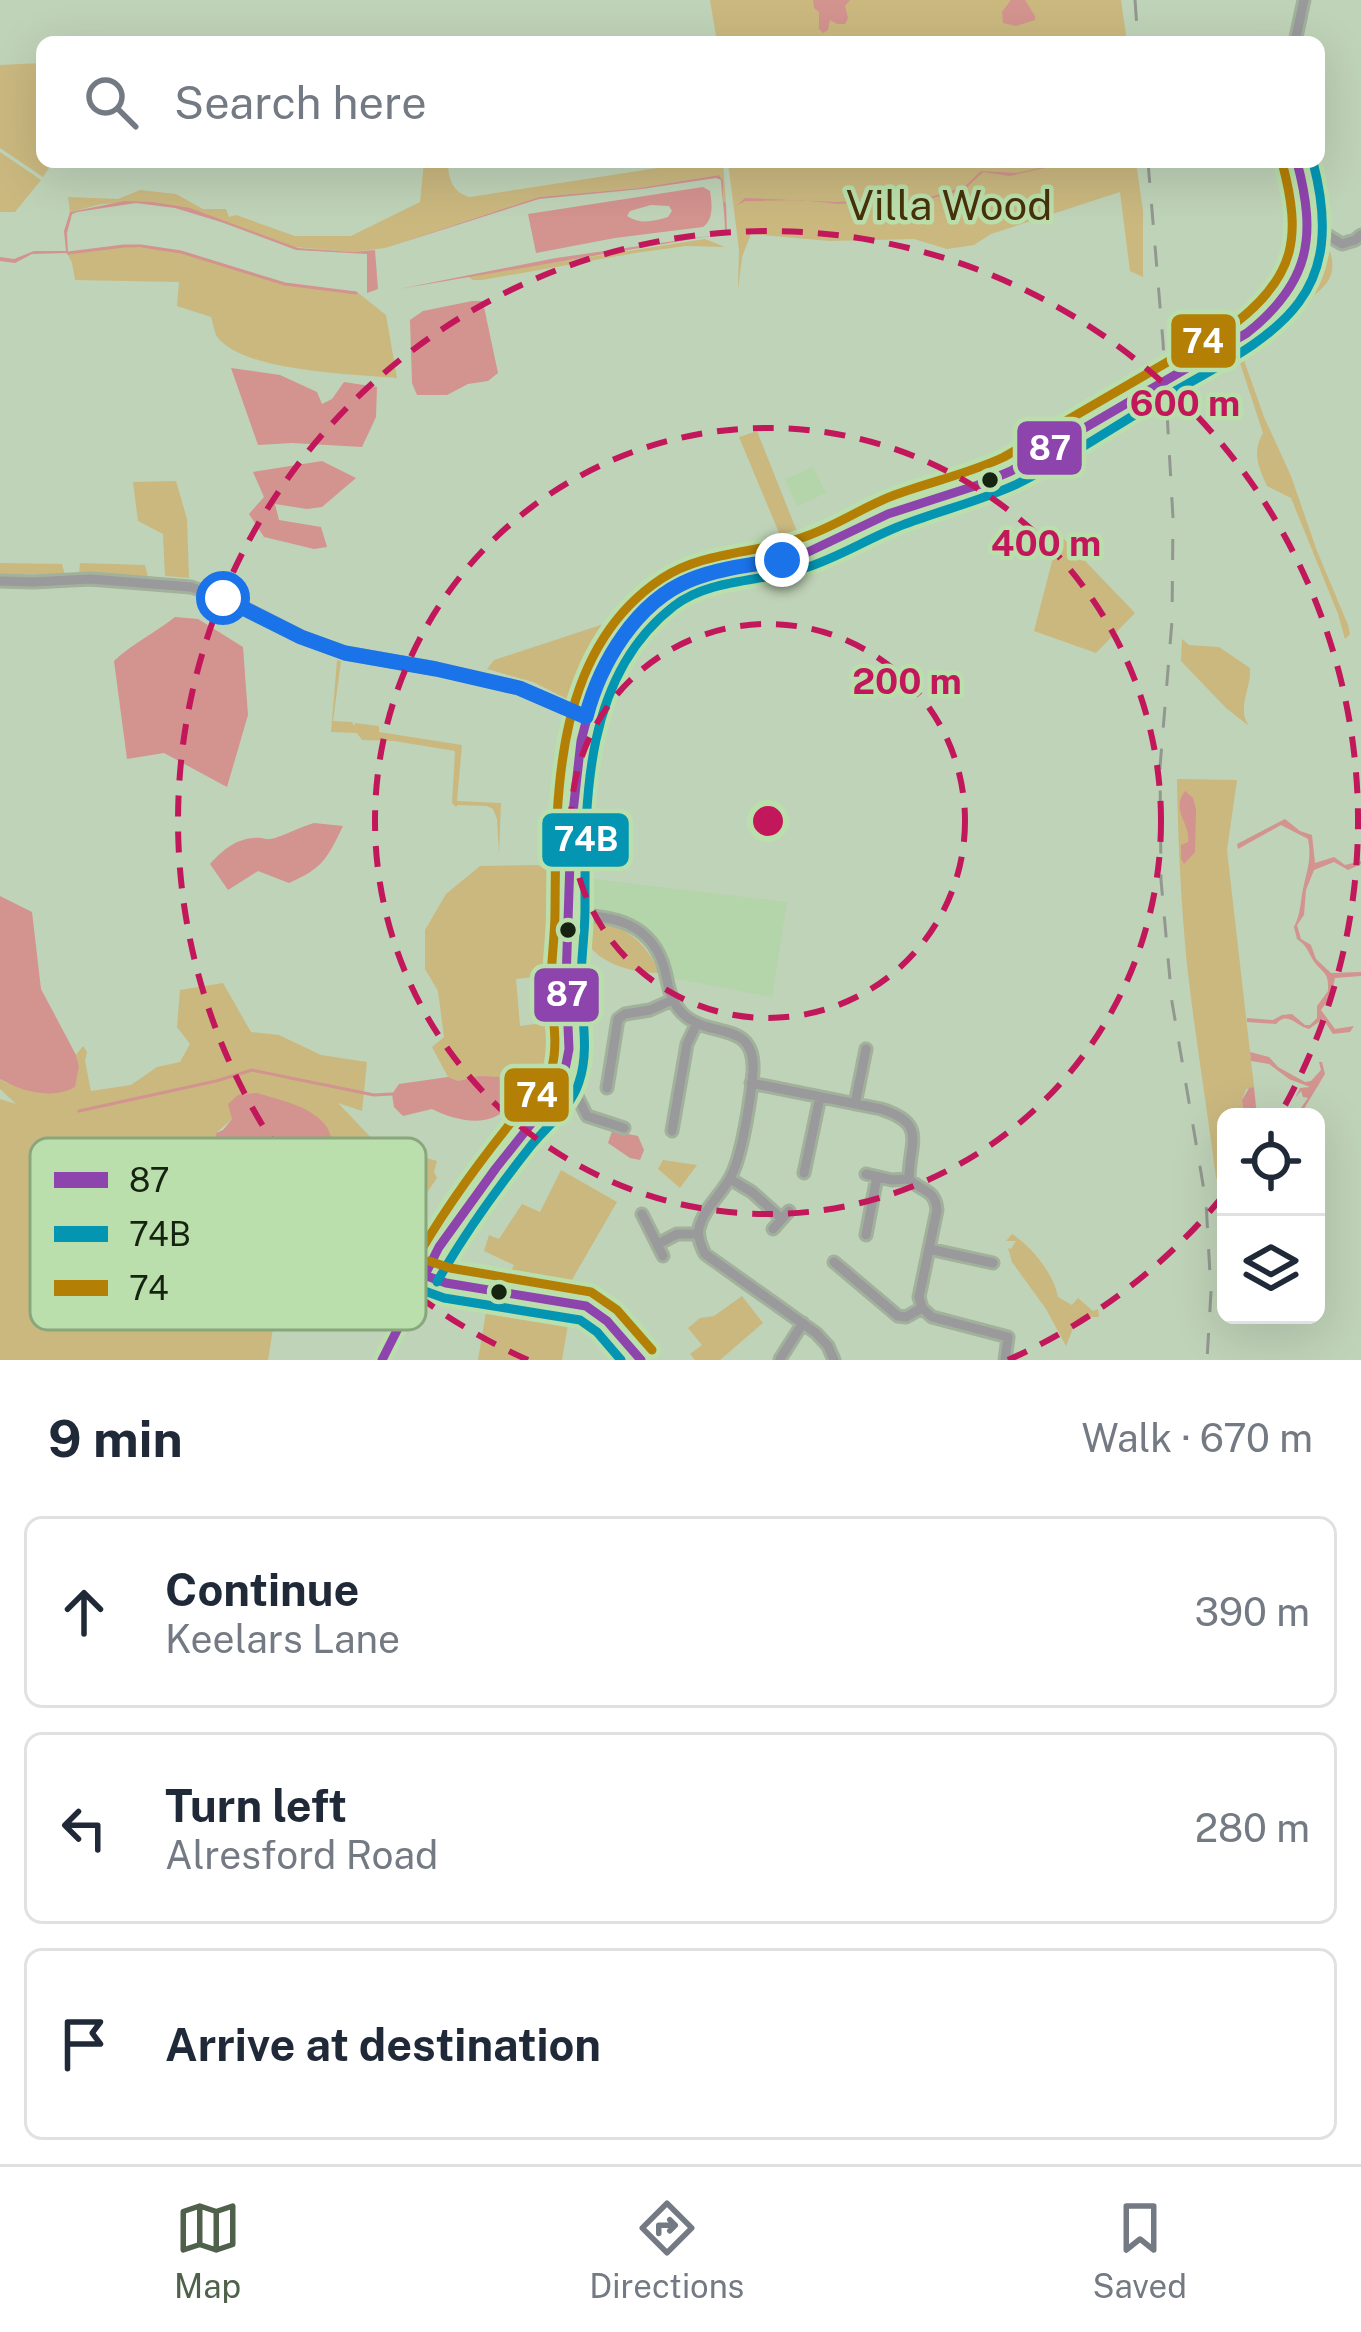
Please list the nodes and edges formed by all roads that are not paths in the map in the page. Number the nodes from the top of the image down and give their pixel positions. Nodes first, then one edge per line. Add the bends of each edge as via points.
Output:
1 (1304, 0) edge
2 (1296, 36) edge
3 (1299, 168) edge
4 (1310, 231) junction
5 (1361, 235) edge
6 (0, 581) edge
7 (586, 717) junction
8 (570, 915) junction
9 (672, 1000) junction
10 (697, 1024) junction
11 (863, 1053) dead end
12 (751, 1083) junction
13 (562, 1084) junction
14 (610, 1084) dead end
15 (820, 1096) junction
16 (855, 1104) junction
17 (608, 1125) junction
18 (670, 1127) dead end
19 (624, 1128) dead end
20 (605, 1140) dead end
21 (807, 1170) dead end
22 (730, 1179) junction
23 (909, 1179) junction
24 (646, 1216) dead end
25 (773, 1229) dead end
26 (698, 1234) junction
27 (866, 1235) dead end
28 (658, 1244) junction
29 (929, 1249) junction
30 (663, 1256) dead end
31 (834, 1262) dead end
32 (989, 1264) dead end
33 (426, 1272) edge
34 (426, 1276) edge
35 (922, 1308) junction
36 (803, 1323) junction
37 (395, 1330) edge
38 (781, 1359) edge
39 (382, 1360) edge
40 (641, 1360) edge
41 (834, 1360) edge
42 (1005, 1360) edge

1 - 2 street
3 - 4 street
4 - 5 street via 1342,244
4 - 7 street, bridge via 1303,264 1277,306 1242,336 1108,416 992,479 805,553 676,587 615,649
6 - 7 street via 185,586 345,653 519,688
7 - 8 street via 571,814
8 - 9 street via 601,915 635,928 661,958
8 - 13 street via 571,1037
9 - 10 street
9 - 14 street via 618,1019
10 - 12 street via 743,1039 753,1058
10 - 18 street
11 - 16 street
12 - 15 street
12 - 22 street
13 - 17 street via 587,1115
13 - 33 street
15 - 16 street
15 - 21 street
16 - 23 street via 907,1120 914,1137
17 - 19 street
17 - 20 street
22 - 25 street via 786,1215
22 - 26 street
23 - 27 street via 872,1176
23 - 29 street via 937,1201
24 - 28 street
26 - 28 street
26 - 36 street via 705,1254
28 - 30 street
29 - 32 street
29 - 35 street
31 - 35 street via 898,1316
34 - 40 street via 592,1308
35 - 42 street via 1014,1338
36 - 38 street
36 - 41 street
37 - 39 street

